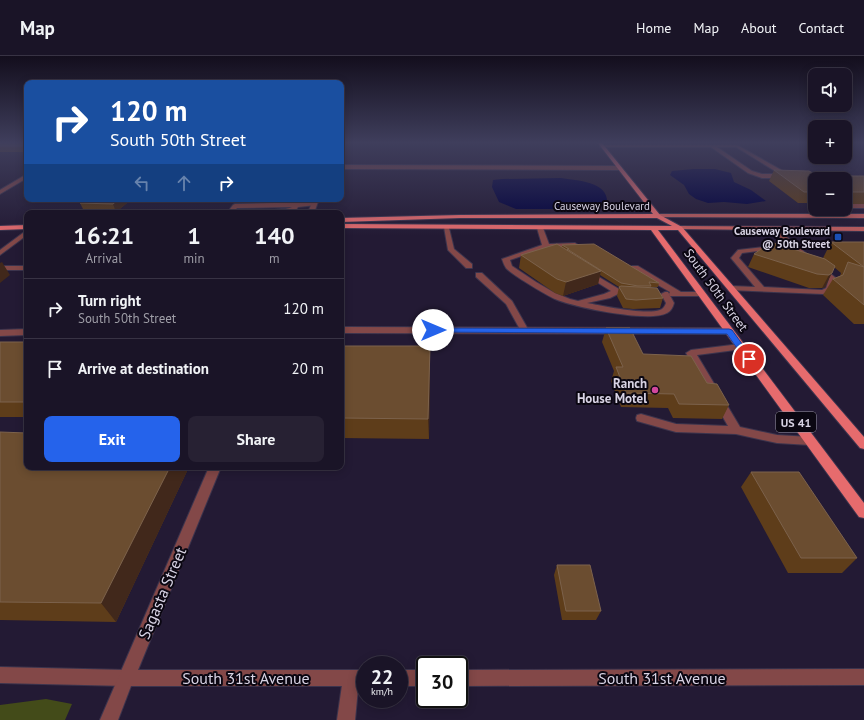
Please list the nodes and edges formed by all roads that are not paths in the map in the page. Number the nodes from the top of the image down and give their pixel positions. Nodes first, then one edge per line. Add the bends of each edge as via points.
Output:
1 (624, 174) edge
2 (756, 174) edge
3 (783, 176) joint
4 (791, 176) edge
5 (24, 178) edge
6 (0, 192) edge
7 (316, 202) edge
8 (296, 205) junction
9 (852, 206) edge
10 (864, 206) edge
11 (232, 210) edge
12 (292, 210) edge
13 (852, 210) edge
14 (658, 216) junction
15 (862, 216) edge
16 (344, 220) edge
17 (344, 226) edge
18 (0, 228) edge
19 (24, 228) edge
20 (446, 228) junction
21 (540, 228) junction
22 (653, 228) junction
23 (680, 228) junction
24 (773, 228) junction
25 (864, 229) edge
26 (24, 234) edge
27 (580, 245) edge
28 (546, 246) junction
29 (791, 246) junction
30 (0, 253) edge
31 (559, 254) edge
32 (627, 264) edge
33 (469, 266) dead end
34 (578, 266) edge
35 (0, 268) edge
36 (24, 268) edge
37 (478, 276) dead end
38 (732, 288) junction
39 (761, 289) junction
40 (617, 292) junction
41 (637, 294) edge
42 (679, 294) junction
43 (701, 294) junction
44 (571, 303) junction
45 (344, 330) edge
46 (525, 331) junction
47 (729, 331) junction
48 (24, 332) edge
49 (0, 333) edge
50 (740, 347) junction
51 (641, 418) dead end
52 (736, 430) junction
53 (810, 441) junction
54 (864, 445) edge
55 (214, 470) edge
56 (864, 513) edge
57 (0, 675) edge
58 (864, 677) edge
59 (126, 678) junction
60 (356, 678) edge
61 (468, 678) edge
62 (356, 685) edge
63 (109, 720) edge
64 (346, 720) edge

1 - 14 main road, South 50th Street / US 41
2 - 3 street
3 - 4 street
5 - 6 street
7 - 8 street
8 - 11 street via 235,206
8 - 12 street
9 - 10 street
13 - 15 street
14 - 15 main road, Causeway Boulevard
14 - 16 main road, Causeway Boulevard via 405,217
14 - 22 main road
14 - 23 main road, South 50th Street / US 41
17 - 20 main road, Causeway Boulevard
18 - 19 main road
20 - 21 main road, Causeway Boulevard
20 - 33 street via 451,250
21 - 22 main road, Causeway Boulevard
21 - 28 street
22 - 23 main road, Causeway Boulevard
22 - 43 main road, South 50th Street / US 41
23 - 24 main road, Causeway Boulevard
23 - 38 main road, South 50th Street / US 41
24 - 25 main road, Causeway Boulevard
24 - 29 street
26 - 30 street
27 - 28 street
28 - 31 street
28 - 44 street via 506,259 509,267 557,298
29 - 39 street via 740,251 735,258
29 - 39 street via 833,279 829,288 823,292
32 - 42 street
34 - 40 street
35 - 36 street
37 - 46 street via 509,303
38 - 39 street
38 - 54 main road, South 50th Street / US 41
40 - 41 street
40 - 44 street via 590,301
42 - 43 street
42 - 44 street via 662,294 670,303 662,312 641,313
43 - 47 main road, South 50th Street / US 41
45 - 46 street
46 - 47 street
47 - 50 main road, South 50th Street / US 41
48 - 49 street
50 - 52 street via 691,353
50 - 53 main road, South 50th Street / US 41
51 - 52 street via 657,425 679,429
52 - 53 street via 777,439
53 - 56 main road, South 50th Street / US 41
55 - 59 street, Sagasta Street
57 - 59 street, South 31st Avenue
58 - 61 street, South 31st Avenue
59 - 60 street, South 31st Avenue
59 - 63 street, Sagasta Street
62 - 64 street

